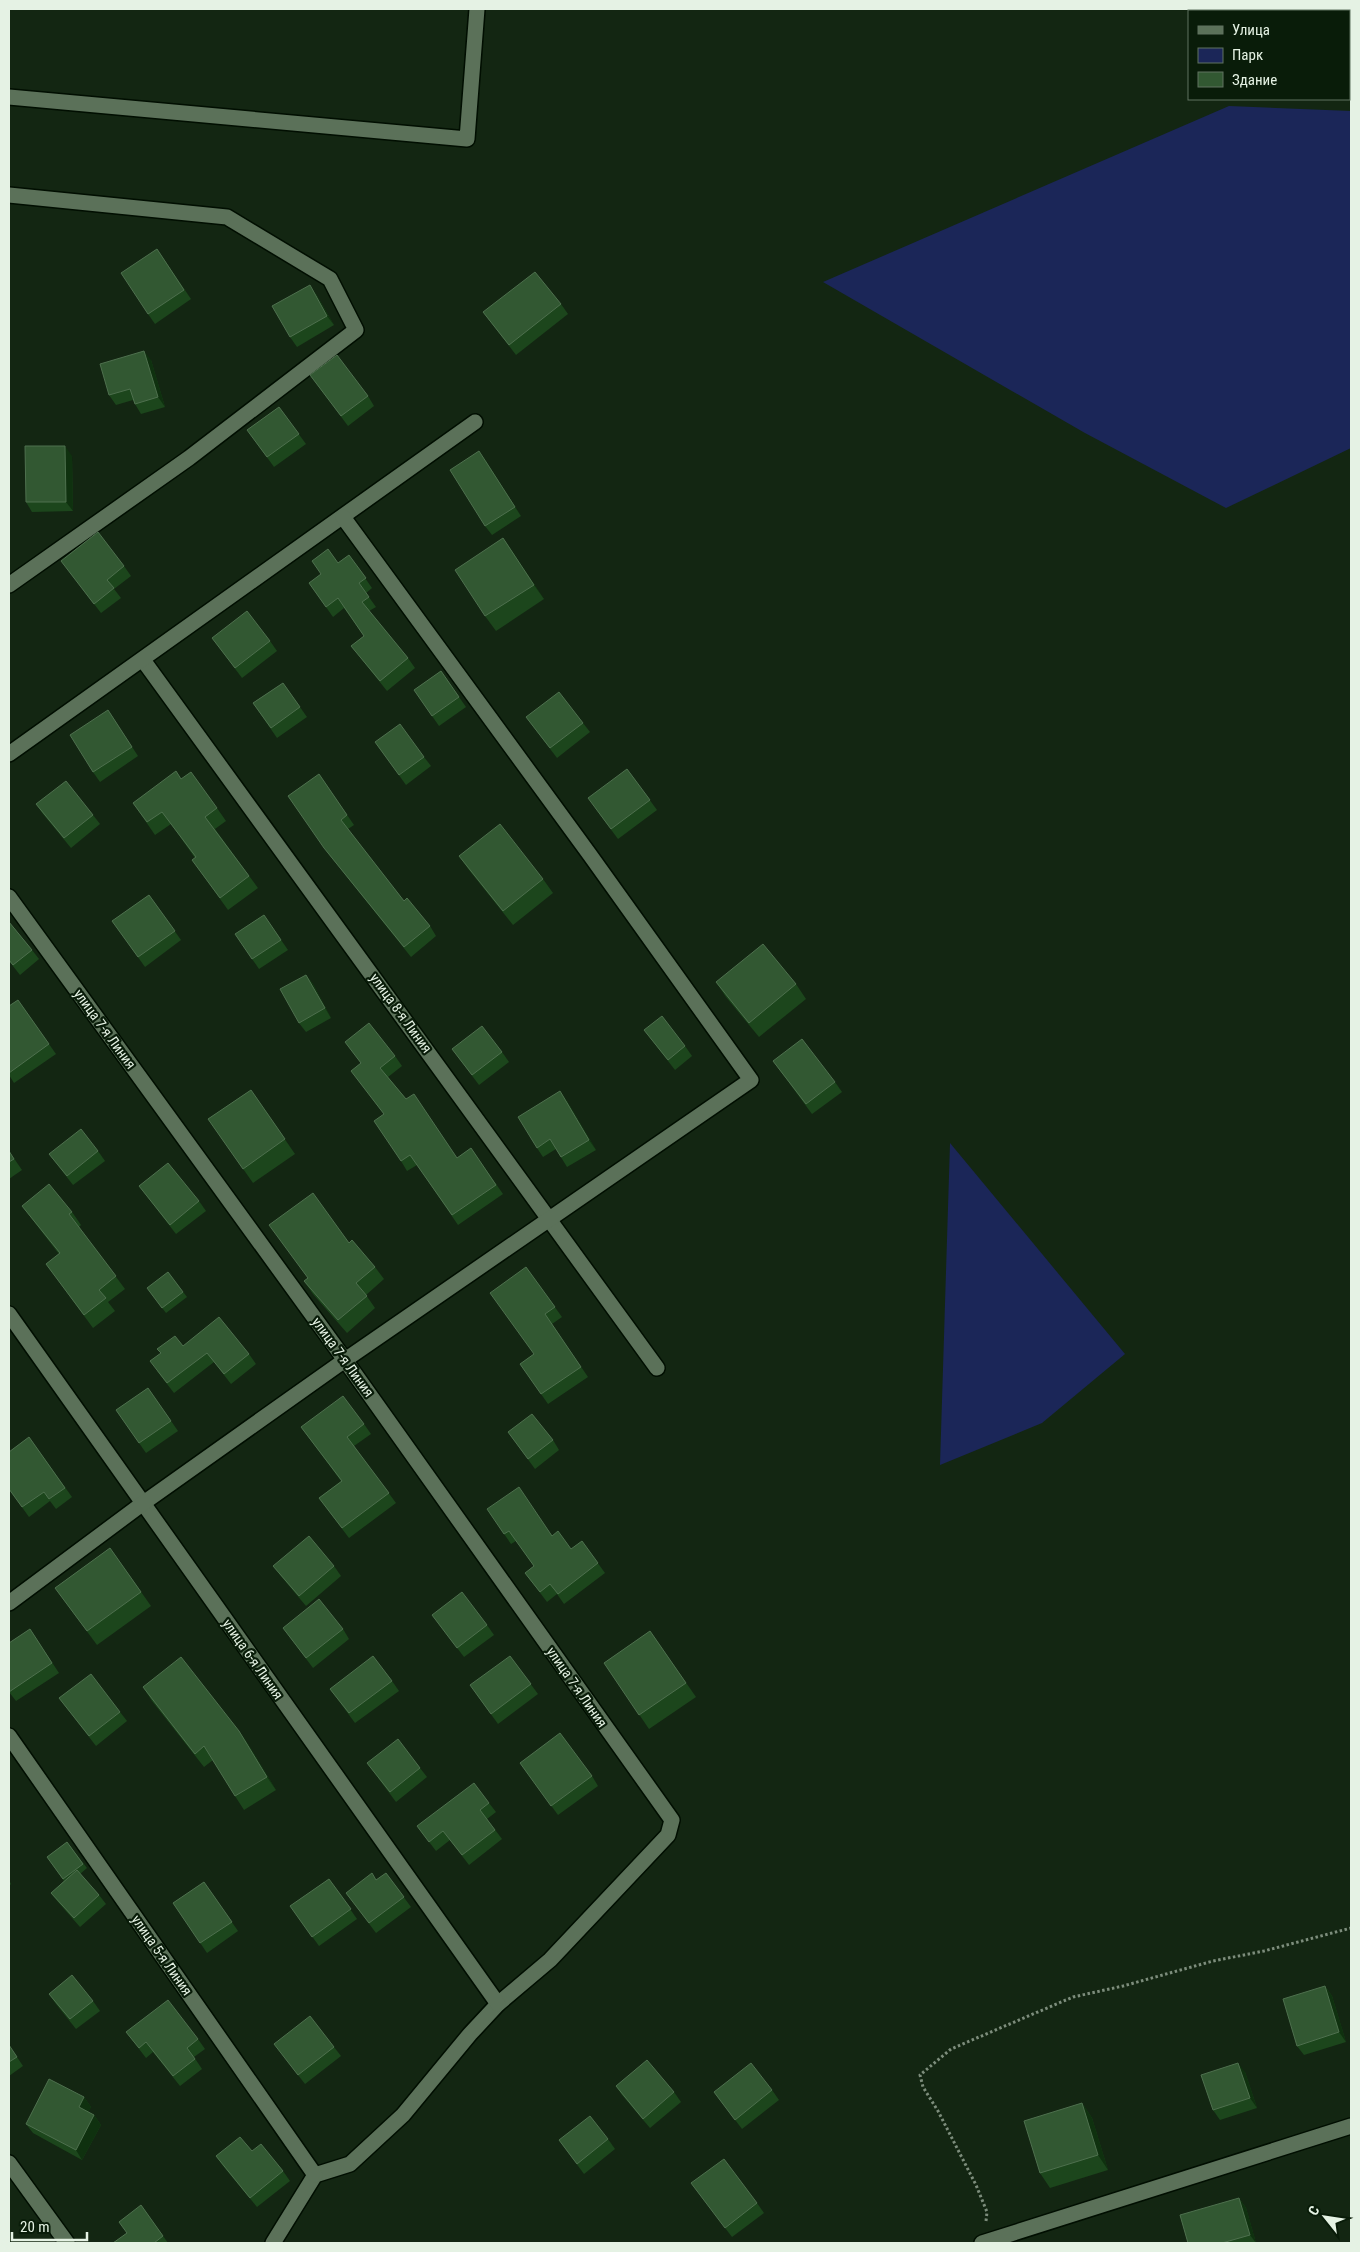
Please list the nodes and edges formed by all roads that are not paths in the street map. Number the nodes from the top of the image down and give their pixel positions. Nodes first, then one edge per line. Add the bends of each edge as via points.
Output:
1 (477, 9) edge
2 (9, 98) edge
3 (9, 195) edge
4 (474, 422) dead end
5 (343, 516) junction
6 (9, 585) edge
7 (143, 660) junction
8 (9, 754) edge
9 (9, 897) edge
10 (551, 1220) junction
11 (9, 1314) edge
12 (345, 1360) junction
13 (657, 1368) dead end
14 (142, 1504) junction
15 (9, 1602) edge
16 (9, 1736) edge
17 (498, 2004) junction
18 (1351, 2126) edge
19 (9, 2163) edge
20 (315, 2175) junction
21 (983, 2242) edge
22 (67, 2243) edge
23 (273, 2243) edge

1 - 2 street via 467,139
3 - 6 street via 227,217 330,279 356,330 189,458
4 - 5 street
5 - 7 street
5 - 10 street via 751,1080
7 - 8 street
7 - 10 street, улица 8-я Линия
9 - 12 street, улица 7-я Линия
10 - 12 street
10 - 13 street, улица 8-я Линия
11 - 14 street, улица 6-я Линия
12 - 14 street
12 - 17 street, улица 7-я Линия via 672,1820 668,1835 550,1960
14 - 15 street
14 - 17 street, улица 6-я Линия
16 - 20 street, улица 5-я Линия
17 - 20 street via 403,2115 350,2164
18 - 21 street
19 - 22 street
20 - 23 street

